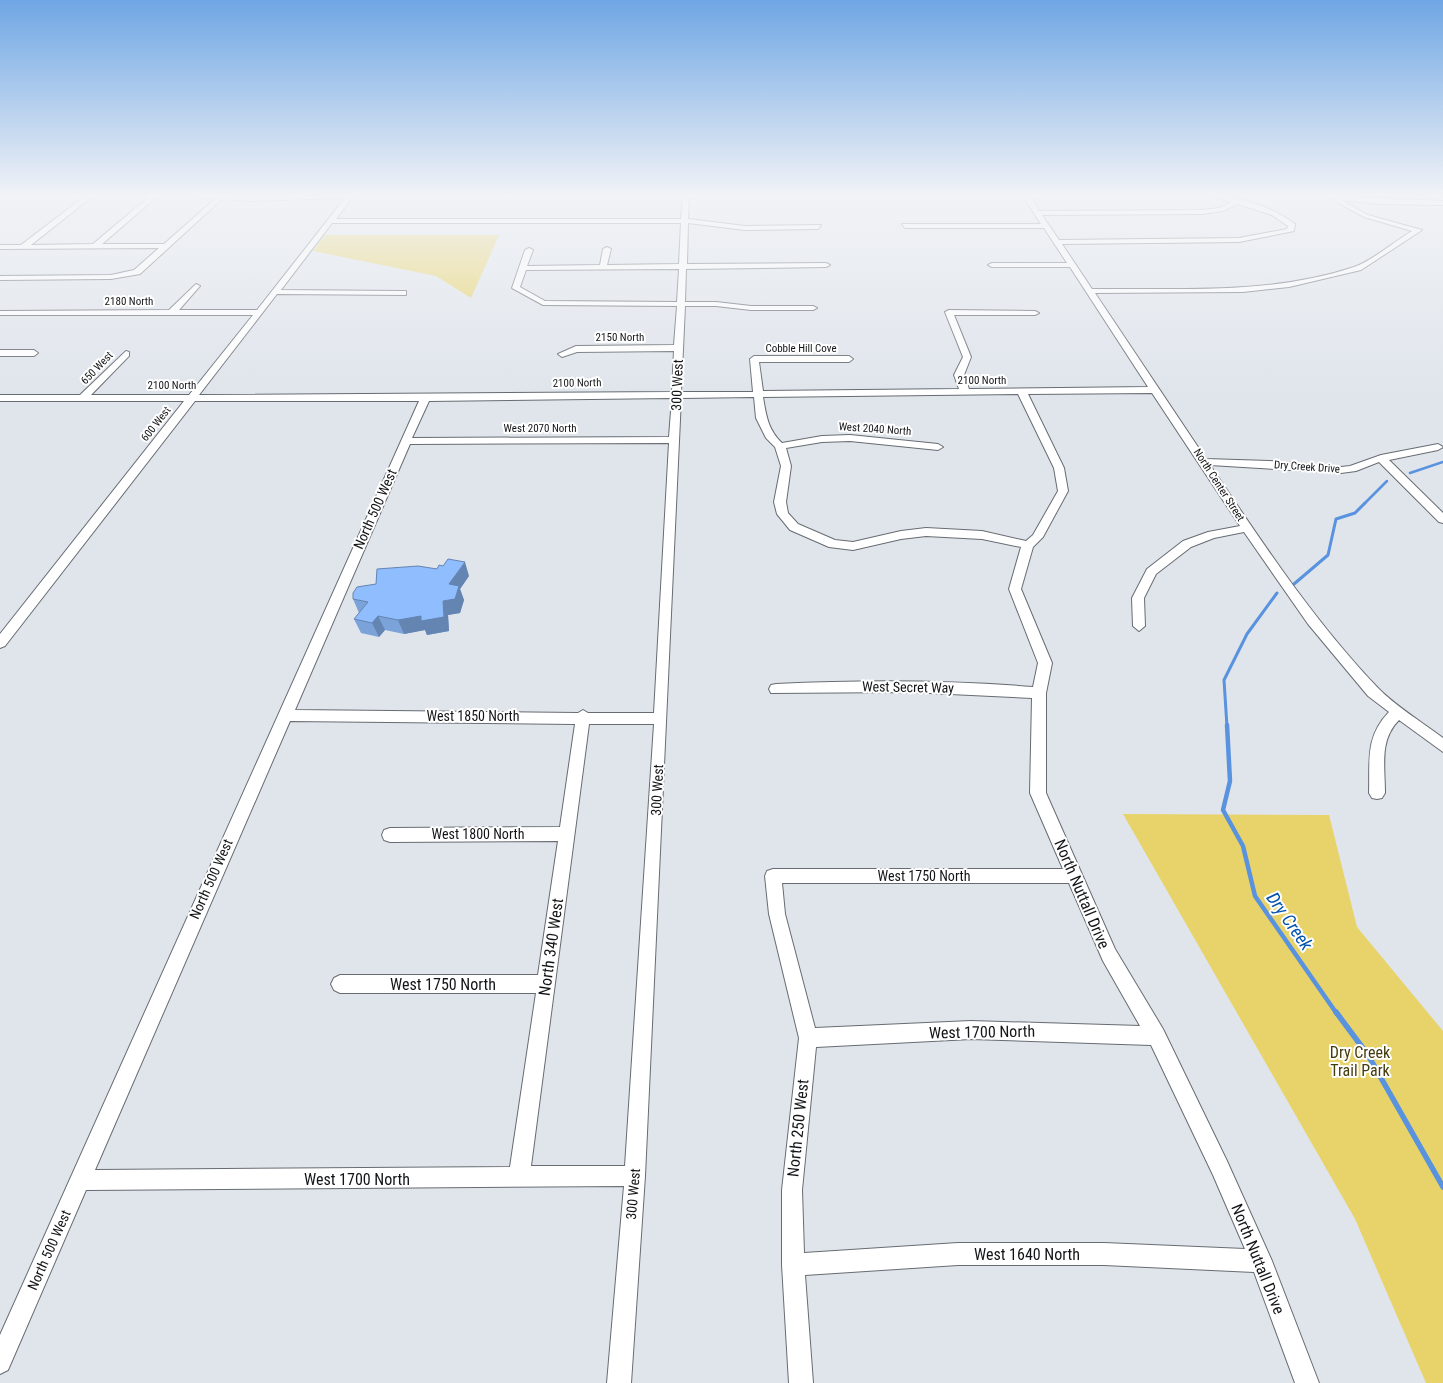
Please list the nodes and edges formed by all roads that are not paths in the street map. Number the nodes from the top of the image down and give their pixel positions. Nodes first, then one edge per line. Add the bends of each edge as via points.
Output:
1 (152, 261) edge
2 (299, 261) edge
3 (525, 261) edge
4 (605, 261) edge
5 (682, 261) edge
6 (1068, 261) edge
7 (1370, 261) edge
8 (826, 265) dead end
9 (992, 265) dead end
10 (1071, 265) junction
11 (523, 268) junction
12 (603, 268) junction
13 (682, 268) junction
14 (0, 278) edge
15 (196, 286) dead end
16 (1088, 291) junction
17 (274, 292) junction
18 (403, 293) dead end
19 (680, 304) junction
20 (813, 308) dead end
21 (172, 312) junction
22 (259, 312) junction
23 (0, 313) edge
24 (1035, 313) dead end
25 (679, 348) junction
26 (0, 353) edge
27 (34, 353) dead end
28 (126, 354) dead end
29 (562, 354) dead end
30 (849, 359) dead end
31 (1154, 390) junction
32 (965, 392) junction
33 (1022, 392) junction
34 (756, 394) junction
35 (677, 395) junction
36 (192, 397) junction
37 (0, 398) edge
38 (84, 398) junction
39 (425, 398) junction
40 (675, 440) junction
41 (406, 441) junction
42 (780, 446) junction
43 (938, 447) dead end
44 (1438, 447) dead end
45 (1381, 458) junction
46 (1204, 462) junction
47 (1443, 519) edge
48 (1247, 528) junction
49 (1028, 545) junction
50 (1139, 626) dead end
51 (0, 643) edge
52 (776, 689) dead end
53 (1039, 693) junction
54 (1397, 712) junction
55 (284, 715) junction
56 (583, 716) junction
57 (661, 719) junction
58 (1443, 746) edge
59 (1377, 793) dead end
60 (567, 834) junction
61 (390, 835) dead end
62 (773, 876) joint
63 (1074, 876) junction
64 (340, 984) dead end
65 (546, 984) junction
66 (1156, 1036) junction
67 (808, 1038) junction
68 (635, 1176) junction
69 (519, 1178) junction
70 (79, 1180) junction
71 (1261, 1261) junction
72 (793, 1265) junction
73 (0, 1362) edge
74 (619, 1383) edge
75 (801, 1383) edge
76 (1307, 1383) edge

1 - 14 street via 130,275
2 - 17 street, 600 West
3 - 11 street
4 - 12 street
5 - 13 street, 300 West
6 - 10 street, North Center Street
7 - 16 street via 1358,268 1283,286 1243,290
8 - 13 street
9 - 10 street
10 - 16 street, North Center Street
11 - 12 street
11 - 19 street via 516,288 542,302
12 - 13 street
13 - 19 street, 300 West
15 - 21 street
16 - 31 street, North Center Street
17 - 18 street
17 - 22 street, 600 West
19 - 20 street
19 - 25 street, 300 West
21 - 22 street, 2180 North
21 - 23 street, 2180 North
22 - 36 street, 600 West
24 - 32 street via 949,312 967,357 959,375
25 - 29 street, 2150 North via 576,349
25 - 35 street, 300 West
26 - 27 street
28 - 38 street, 650 West
30 - 34 street, Cobble Hill Cove via 754,359
31 - 33 street, 2100 North
31 - 46 street, North Center Street
32 - 33 street, 2100 North
32 - 34 street, 2100 North
33 - 49 street, North Nuttall Drive via 1059,468 1062,491 1037,537
34 - 35 street, 2100 North
34 - 42 street via 761,418 771,438
35 - 39 street, 2100 North
35 - 40 street, 300 West
36 - 38 street, 2100 North
36 - 39 street, 2100 North
36 - 51 street, 600 West
37 - 38 street, 2100 North
39 - 41 street, North 500 West
40 - 41 street, West 2070 North
40 - 57 street, 300 West
41 - 55 street, North 500 West
42 - 43 street, West 2040 North via 850,438
42 - 49 street via 786,466 780,502 784,514 794,527 834,544 853,546 926,532 982,535
44 - 45 street, Dry Creek Drive
45 - 46 street, Dry Creek Drive via 1341,470
45 - 47 street
46 - 48 street, North Center Street
48 - 50 street via 1187,544 1163,562 1152,572 1138,598
48 - 54 street, North Center Street via 1343,659 1373,692
49 - 53 street, North Nuttall Drive via 1015,590 1045,663
52 - 53 street, West Secret Way via 896,686 992,688
53 - 63 street, North Nuttall Drive via 1038,793
54 - 58 street, North Center Street
54 - 59 street via 1382,728 1378,744
55 - 56 street, West 1850 North
55 - 70 street, North 500 West
56 - 57 street, West 1850 North
56 - 60 street, North 340 West
57 - 68 street, 300 West
60 - 61 street, West 1800 North
60 - 65 street, North 340 West
62 - 63 street, West 1750 North
62 - 67 street, North 250 West via 777,914
63 - 66 street, North Nuttall Drive via 1109,955
64 - 65 street, West 1750 North
65 - 69 street, North 340 West
66 - 67 street, West 1700 North via 970,1030
66 - 71 street, North Nuttall Drive
67 - 72 street, North 250 West via 792,1190
68 - 69 street, West 1700 North
68 - 74 street, 300 West
69 - 70 street, West 1700 North
70 - 73 street, North 500 West
71 - 72 street, West 1640 North via 1104,1254 958,1254
71 - 76 street, North Nuttall Drive
72 - 75 street, North 250 West

